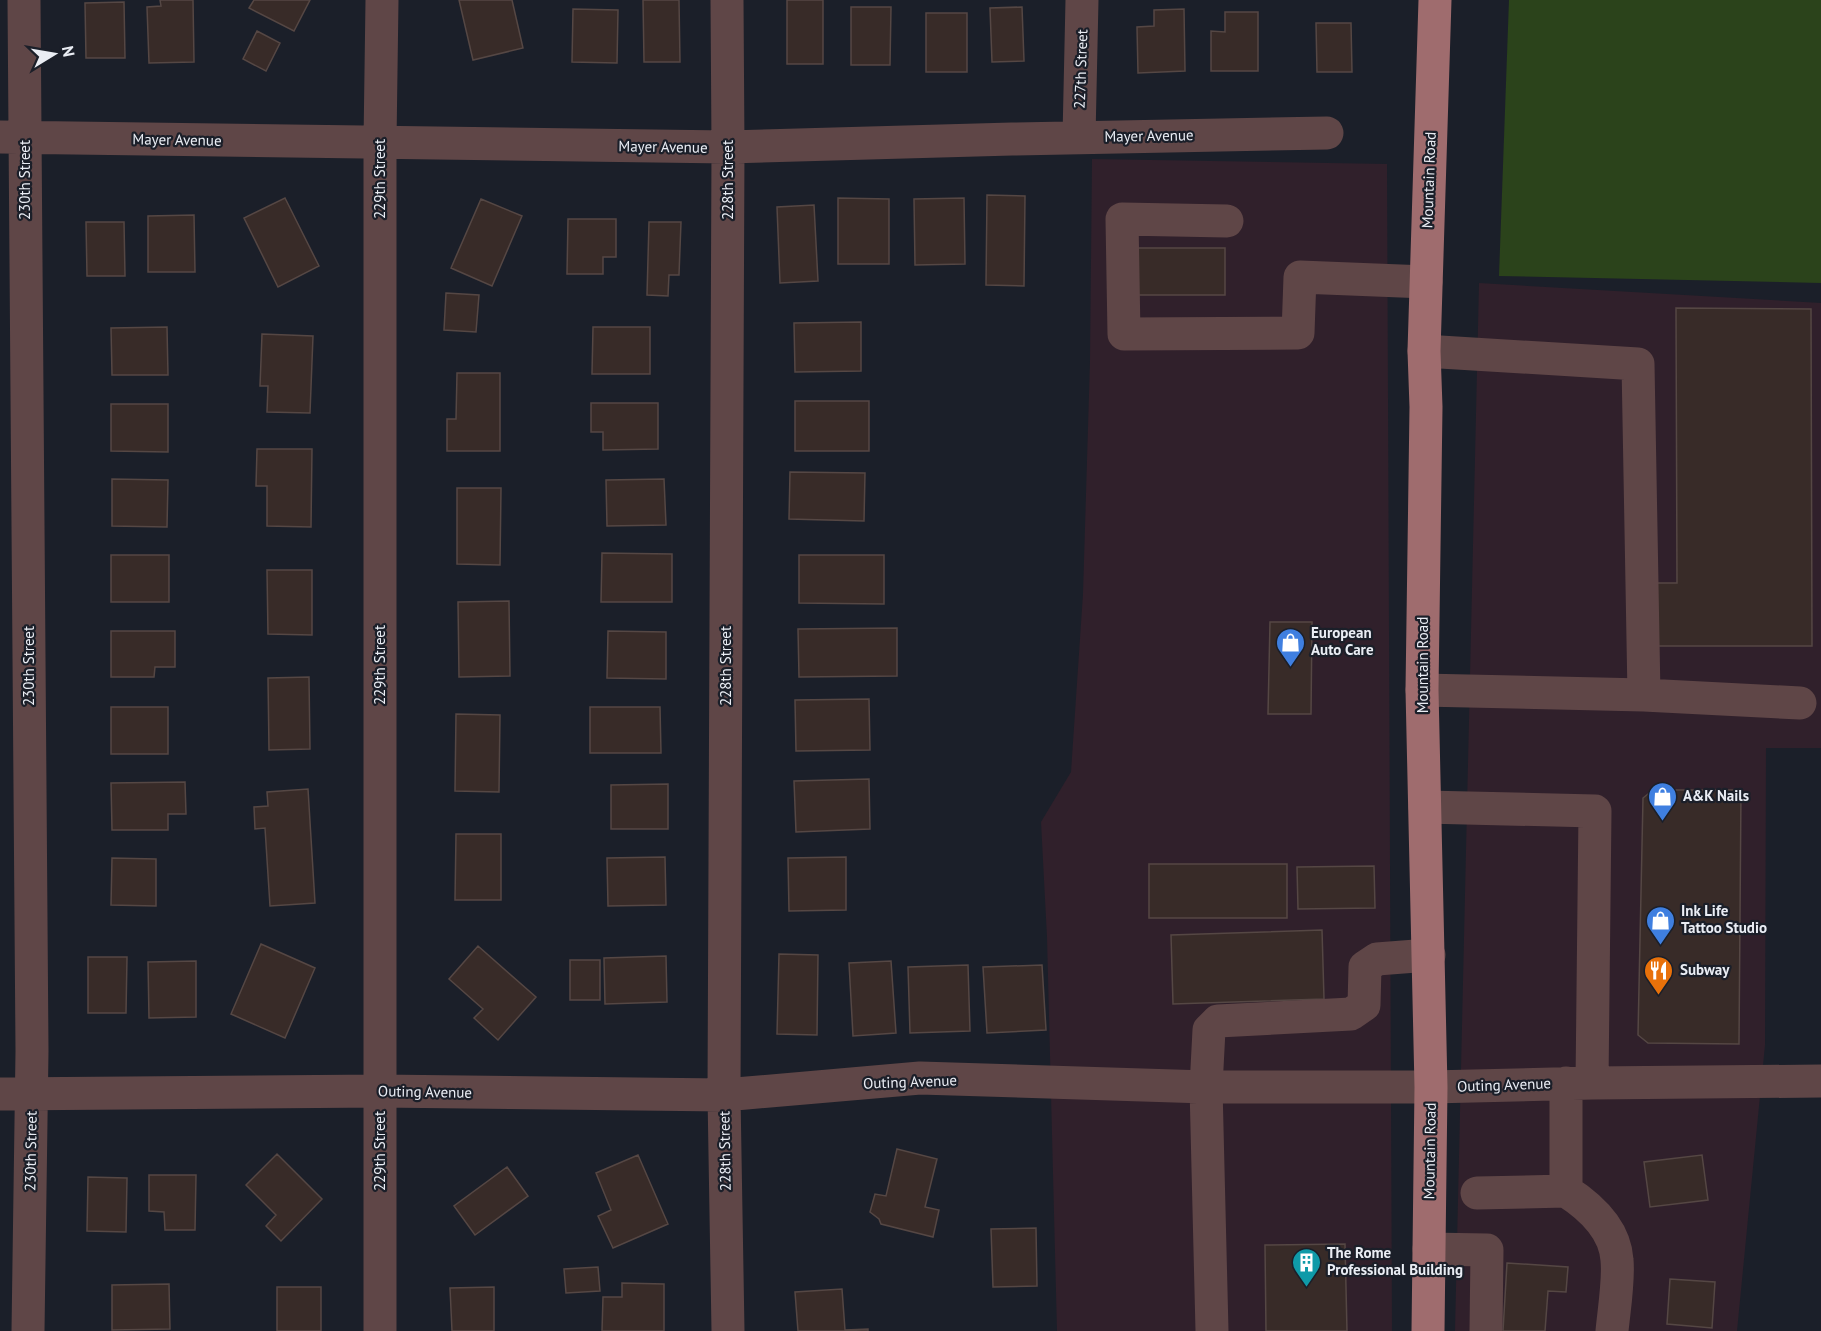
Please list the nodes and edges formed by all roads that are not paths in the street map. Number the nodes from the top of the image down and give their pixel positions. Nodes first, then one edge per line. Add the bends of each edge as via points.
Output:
1 (24, 0) edge
2 (382, 0) edge
3 (727, 0) edge
4 (1083, 0) edge
5 (1435, 0) edge
6 (1326, 133) dead end
7 (13, 137) edge
8 (1079, 137) junction
9 (380, 142) junction
10 (728, 147) junction
11 (1227, 221) dead end
12 (1426, 282) junction
13 (1424, 351) junction
14 (1422, 690) junction
15 (1644, 695) junction
16 (1800, 703) dead end
17 (1425, 807) junction
18 (1429, 955) junction
19 (1821, 1081) edge
20 (1579, 1083) junction
21 (1206, 1087) junction
22 (1431, 1087) junction
23 (380, 1091) junction
24 (16, 1094) edge
25 (724, 1095) junction
26 (1566, 1191) junction
27 (1477, 1192) dead end
28 (1429, 1249) junction
29 (28, 1331) edge
30 (380, 1331) edge
31 (728, 1331) edge
32 (1212, 1331) edge
33 (1428, 1331) edge
34 (1486, 1331) edge
35 (1612, 1331) edge

1 - 7 street, 230th Street
2 - 9 street, 229th Street
3 - 10 street, 228th Street
4 - 8 street, 227th Street
5 - 12 main road, Mountain Road
6 - 8 street, Mayer Avenue
7 - 9 street, Mayer Avenue
7 - 24 street, 230th Street
8 - 10 street, Mayer Avenue
9 - 10 street, Mayer Avenue
9 - 23 street, 229th Street
10 - 25 street, 228th Street
11 - 12 street via 1122,219 1124,334 1298,333 1300,276
12 - 13 main road, Mountain Road
13 - 14 main road, Mountain Road
13 - 15 street via 1638,364
14 - 15 street
14 - 17 main road, Mountain Road
15 - 16 street
17 - 18 main road, Mountain Road
17 - 20 street via 1595,811
18 - 21 street via 1377,959 1365,967 1364,1005 1352,1014 1218,1021 1209,1030
18 - 22 main road, Mountain Road
19 - 20 street, Outing Avenue
20 - 22 street, Outing Avenue
20 - 26 street
21 - 22 street, Outing Avenue
21 - 25 street, Outing Avenue via 920,1078
21 - 32 street
22 - 28 main road, Mountain Road
23 - 24 street, Outing Avenue
23 - 25 street, Outing Avenue
23 - 30 street, 229th Street
24 - 29 street, 230th Street
25 - 31 street, 228th Street
26 - 27 street
26 - 35 street via 1588,1205 1608,1229 1617,1260
28 - 33 main road, Mountain Road
28 - 34 street via 1487,1250

